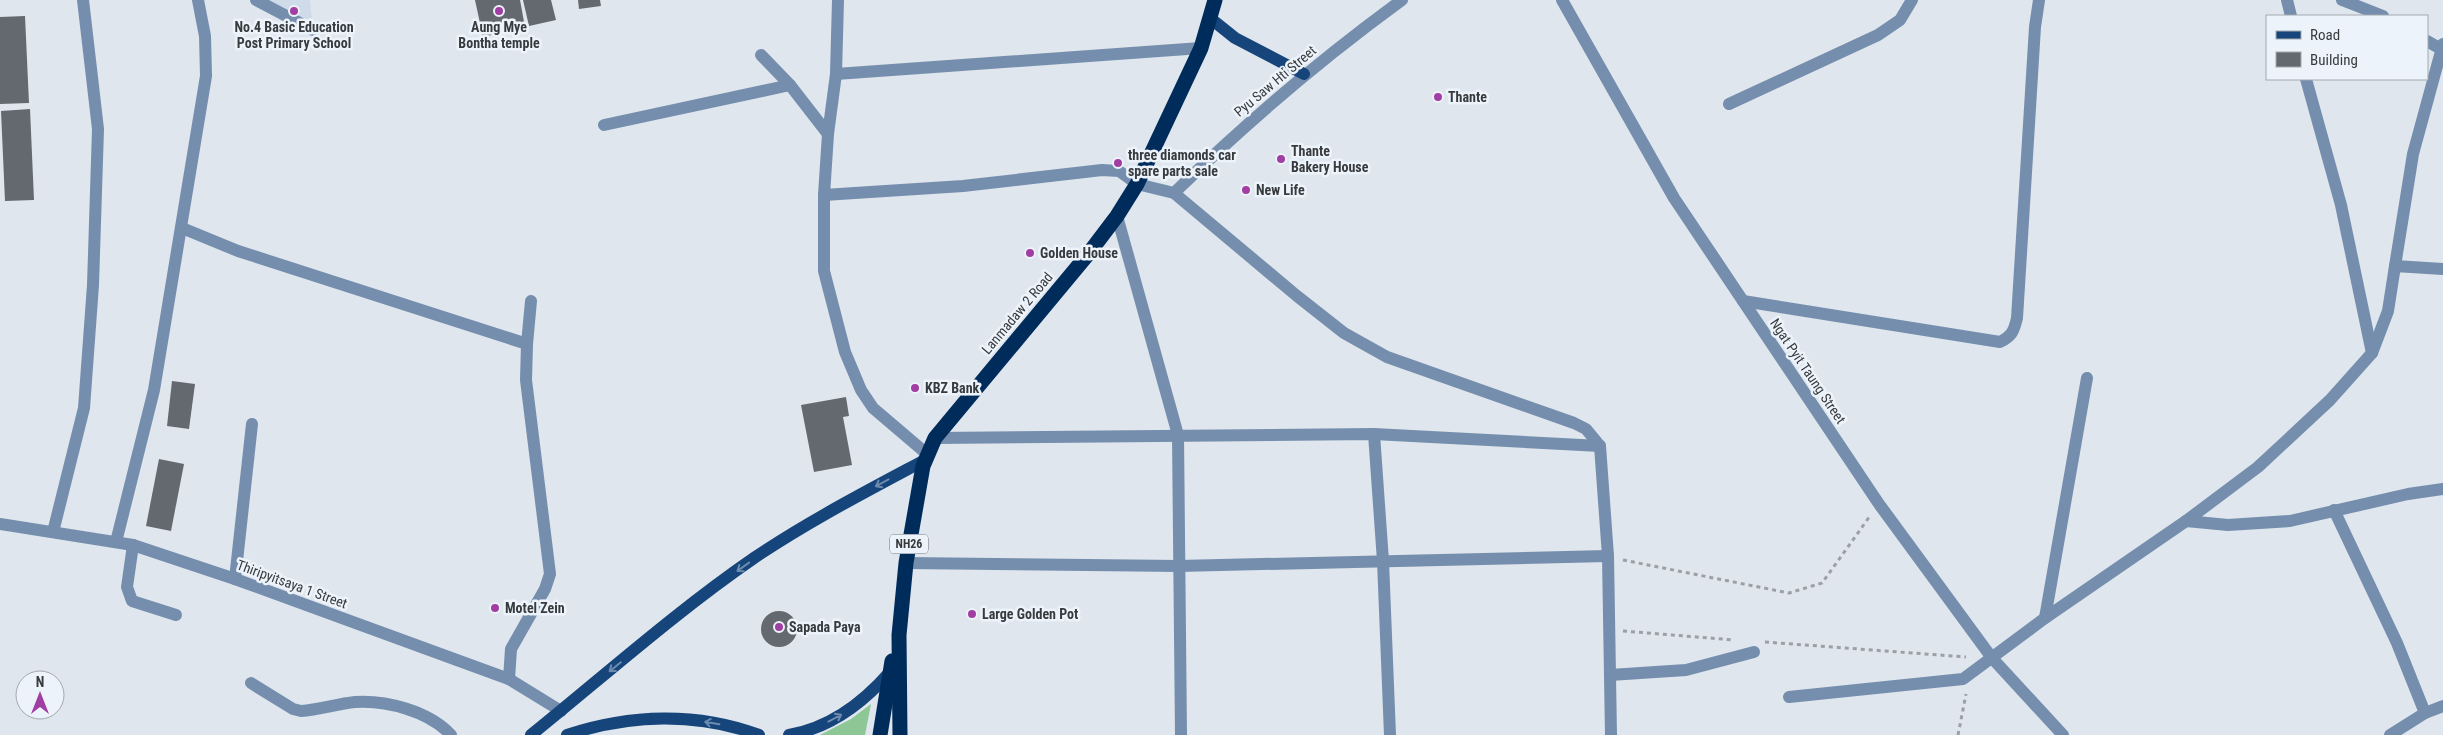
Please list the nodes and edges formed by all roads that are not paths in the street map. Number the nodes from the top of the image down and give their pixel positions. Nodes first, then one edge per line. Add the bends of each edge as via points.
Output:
1 (83, 0) edge
2 (198, 0) edge
3 (256, 0) edge
4 (838, 0) edge
5 (1215, 0) edge
6 (1402, 0) edge
7 (1562, 0) edge
8 (1912, 0) edge
9 (2039, 0) edge
10 (2287, 0) edge
11 (2342, 0) edge
12 (2291, 15) edge
13 (2380, 15) edge
14 (1210, 18) junction
15 (313, 30) dead end
16 (2428, 41) edge
17 (2442, 46) edge
18 (1202, 48) junction
19 (761, 55) dead end
20 (836, 74) junction
21 (1304, 74) junction
22 (2306, 80) edge
23 (790, 85) junction
24 (1729, 104) dead end
25 (604, 125) dead end
26 (828, 134) junction
27 (1137, 184) junction
28 (1174, 193) junction
29 (824, 195) junction
30 (1117, 216) junction
31 (182, 228) junction
32 (2395, 266) junction
33 (2443, 269) edge
34 (531, 301) dead end
35 (1743, 301) junction
36 (527, 344) junction
37 (2372, 353) junction
38 (2087, 378) dead end
39 (252, 424) dead end
40 (1374, 434) junction
41 (1178, 435) junction
42 (935, 438) junction
43 (1600, 446) junction
44 (926, 457) junction
45 (2443, 489) edge
46 (2334, 510) junction
47 (2186, 521) junction
48 (0, 524) edge
49 (52, 532) junction
50 (116, 542) junction
51 (133, 545) junction
52 (1608, 556) junction
53 (1383, 561) junction
54 (906, 563) junction
55 (1179, 566) junction
56 (235, 579) junction
57 (176, 616) dead end
58 (2045, 618) junction
59 (898, 636) junction
60 (1755, 647) road end
61 (1992, 658) junction
62 (890, 672) junction
63 (1610, 676) junction
64 (509, 679) junction
65 (251, 683) dead end
66 (1789, 697) dead end
67 (2443, 706) edge
68 (561, 710) junction
69 (2424, 714) junction
70 (451, 735) edge
71 (531, 735) edge
72 (567, 735) edge
73 (759, 735) edge
74 (789, 735) edge
75 (880, 735) edge
76 (900, 735) edge
77 (1181, 735) edge
78 (1390, 735) edge
79 (1611, 735) edge
80 (2063, 735) edge
81 (2390, 735) edge

1 - 49 street via 98,129 93,285 84,408
2 - 31 street via 205,36 206,76
3 - 15 street
4 - 20 street
5 - 14 highway, Lanmadaw 2 Road / NH26
6 - 21 street, Pyu Saw Hti Street
7 - 35 street, Ngat Pyit Taung Street via 1674,198
8 - 24 street via 1900,20 1878,35
9 - 35 street via 2017,318 2010,337 2000,342
10 - 12 street
11 - 13 street
14 - 18 highway, Lanmadaw 2 Road / NH26
14 - 21 main road via 1235,38
16 - 17 street
17 - 32 street via 2412,154
18 - 20 street
18 - 27 highway, Lanmadaw 2 Road / NH26
19 - 23 street
20 - 26 street
21 - 28 street, Pyu Saw Hti Street via 1238,131
22 - 37 street via 2341,205
23 - 25 street
23 - 26 street
26 - 29 street
27 - 28 street
27 - 29 street via 1119,171 1102,170 963,186
27 - 30 highway, Lanmadaw 2 Road / NH26
28 - 43 street via 1344,333 1387,357 1586,428
29 - 44 street via 824,272 845,352 861,390 873,408
30 - 41 street
30 - 42 highway, Lanmadaw 2 Road / NH26
31 - 36 street via 238,251
31 - 50 street via 154,390
32 - 33 street
32 - 37 street via 2388,311
34 - 36 street
35 - 61 street, Ngat Pyit Taung Street via 1879,504
36 - 64 street via 526,380 550,574 511,649
37 - 47 street via 2330,400 2281,447
38 - 58 street
39 - 56 street
40 - 41 street
40 - 43 street
40 - 53 street
41 - 42 street
41 - 55 street
42 - 44 highway, Lanmadaw 2 Road / NH26
43 - 52 street
44 - 54 highway, NH26
44 -> 68 main road via 816,518 753,559
45 - 46 street
46 - 47 street via 2290,521 2255,524
46 - 69 street via 2398,643
47 - 58 street
48 - 49 street, Thiripyitsaya 1 Street
49 - 50 street, Thiripyitsaya 1 Street
50 - 51 street, Thiripyitsaya 1 Street
51 - 56 street, Thiripyitsaya 1 Street
51 - 57 street via 127,587 132,601
52 - 53 street
52 - 63 street
53 - 55 street
53 - 78 street
54 - 55 street
54 - 59 highway, NH26
55 - 77 street
56 - 64 street, Thiripyitsaya 1 Street
58 - 61 street
59 - 62 highway, NH26
59 - 76 highway, NH26
60 - 63 street via 1686,670
61 - 66 street via 1963,679
61 - 80 street, Ngat Pyit Taung Street
74 -> 62 main road via 813,729 838,717 863,700
62 - 75 highway, NH26
63 - 79 street
64 - 68 street, Thiripyitsaya 1 Street
65 - 70 street via 293,709 370,702 414,711 445,728
67 - 69 street
68 - 71 main road
69 - 81 street
73 -> 72 main road via 727,725 678,718 612,723

